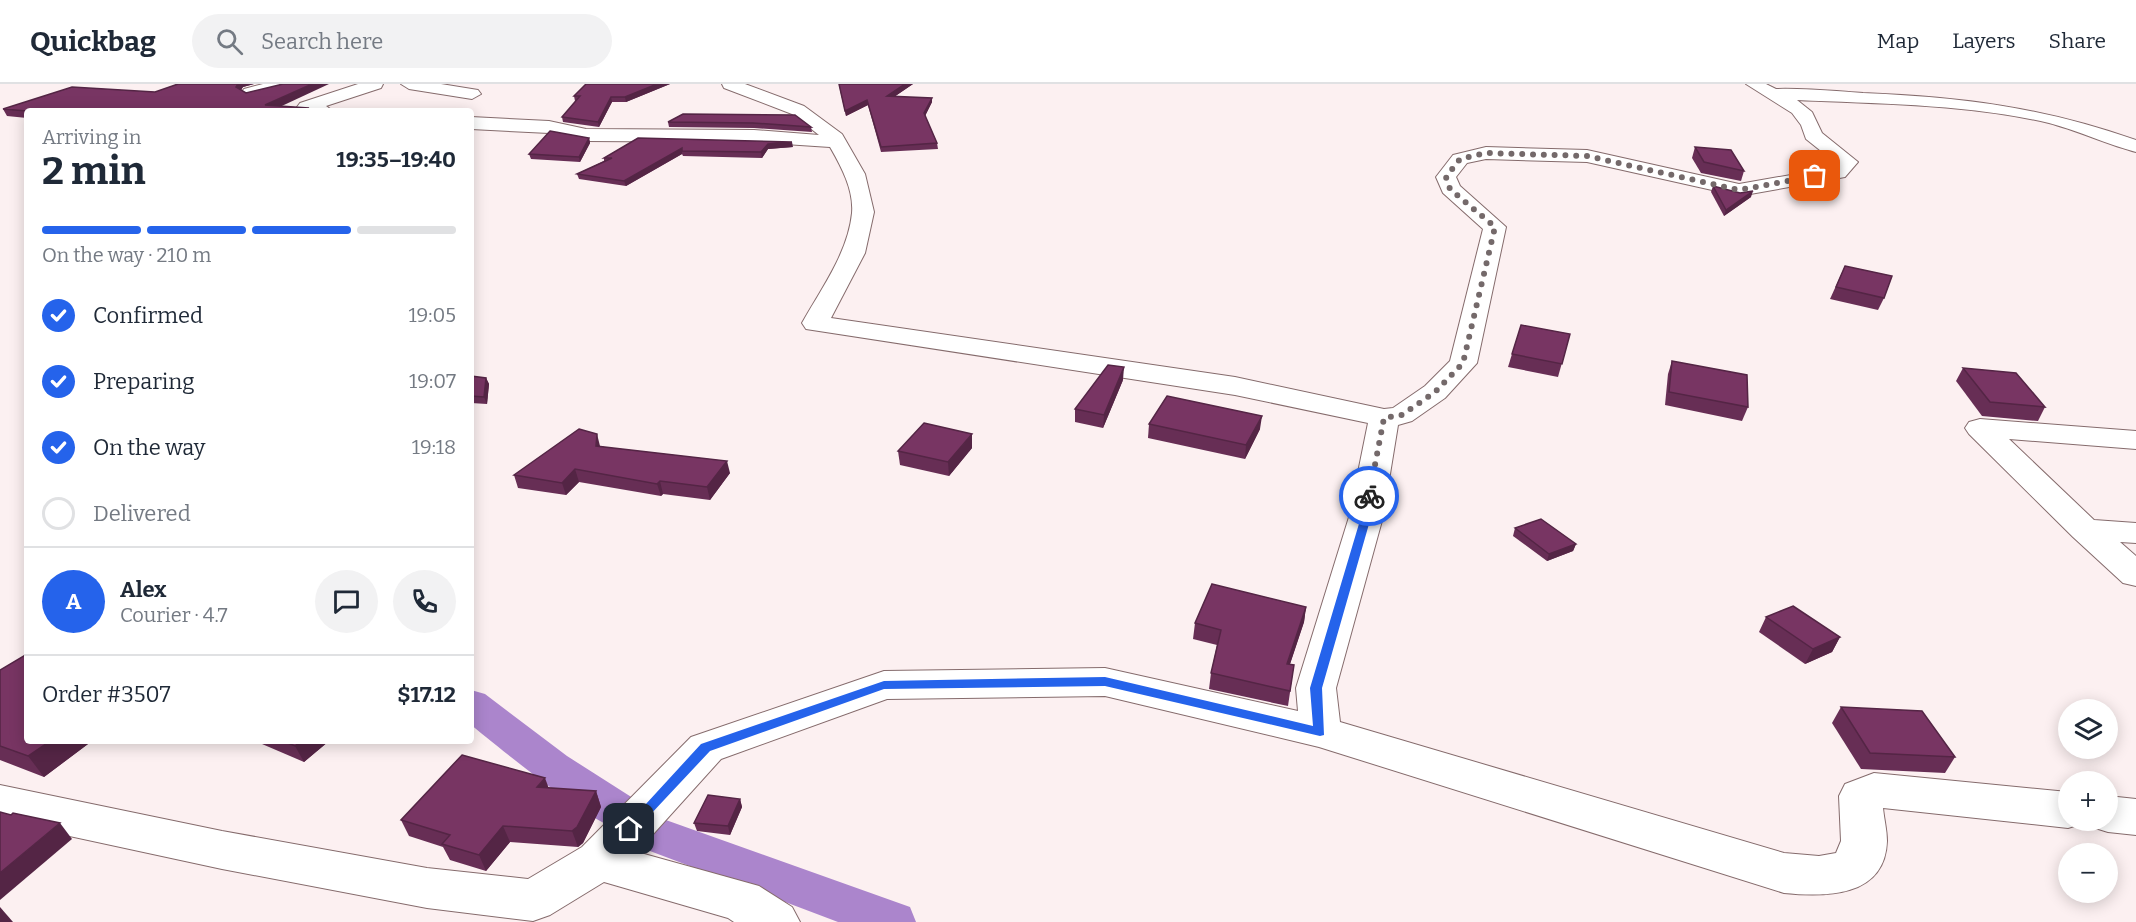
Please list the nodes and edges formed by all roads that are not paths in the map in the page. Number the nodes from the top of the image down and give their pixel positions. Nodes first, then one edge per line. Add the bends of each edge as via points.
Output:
1 (281, 84) edge
2 (375, 84) edge
3 (409, 84) edge
4 (730, 84) edge
5 (1754, 84) edge
6 (250, 93) edge
7 (472, 94) dead end
8 (1777, 94) junction
9 (310, 108) edge
10 (474, 123) edge
11 (838, 142) junction
12 (2136, 146) edge
13 (1384, 418) junction
14 (2136, 440) edge
15 (2085, 530) junction
16 (2136, 533) edge
17 (2136, 575) edge
18 (1320, 732) junction
19 (0, 803) edge
20 (2058, 809) edge
21 (2118, 815) edge
22 (2136, 817) edge
23 (599, 861) junction
24 (775, 922) edge

1 - 6 street
2 - 9 street via 306,107
3 - 7 street
4 - 11 street via 798,110
5 - 8 street
8 - 12 street via 1951,103 2055,120
8 - 13 street via 1811,122 1813,135 1848,162 1838,173 1739,190 1587,156 1486,153 1460,159 1446,177 1450,189 1495,227 1463,363 1435,392 1402,415
10 - 11 street via 540,126 586,135 744,136
11 - 13 street via 855,174 863,212 853,252 815,323 1235,386
13 - 18 street via 1366,517 1316,688
14 - 15 street via 1980,428
15 - 16 street
15 - 17 street
18 - 20 street via 1784,873 1834,877 1857,862 1863,847 1860,796 1874,790
18 - 23 street via 1105,682 884,685 706,748
19 - 23 street via 256,857 427,888 533,900
21 - 22 street
23 - 24 street via 742,901

